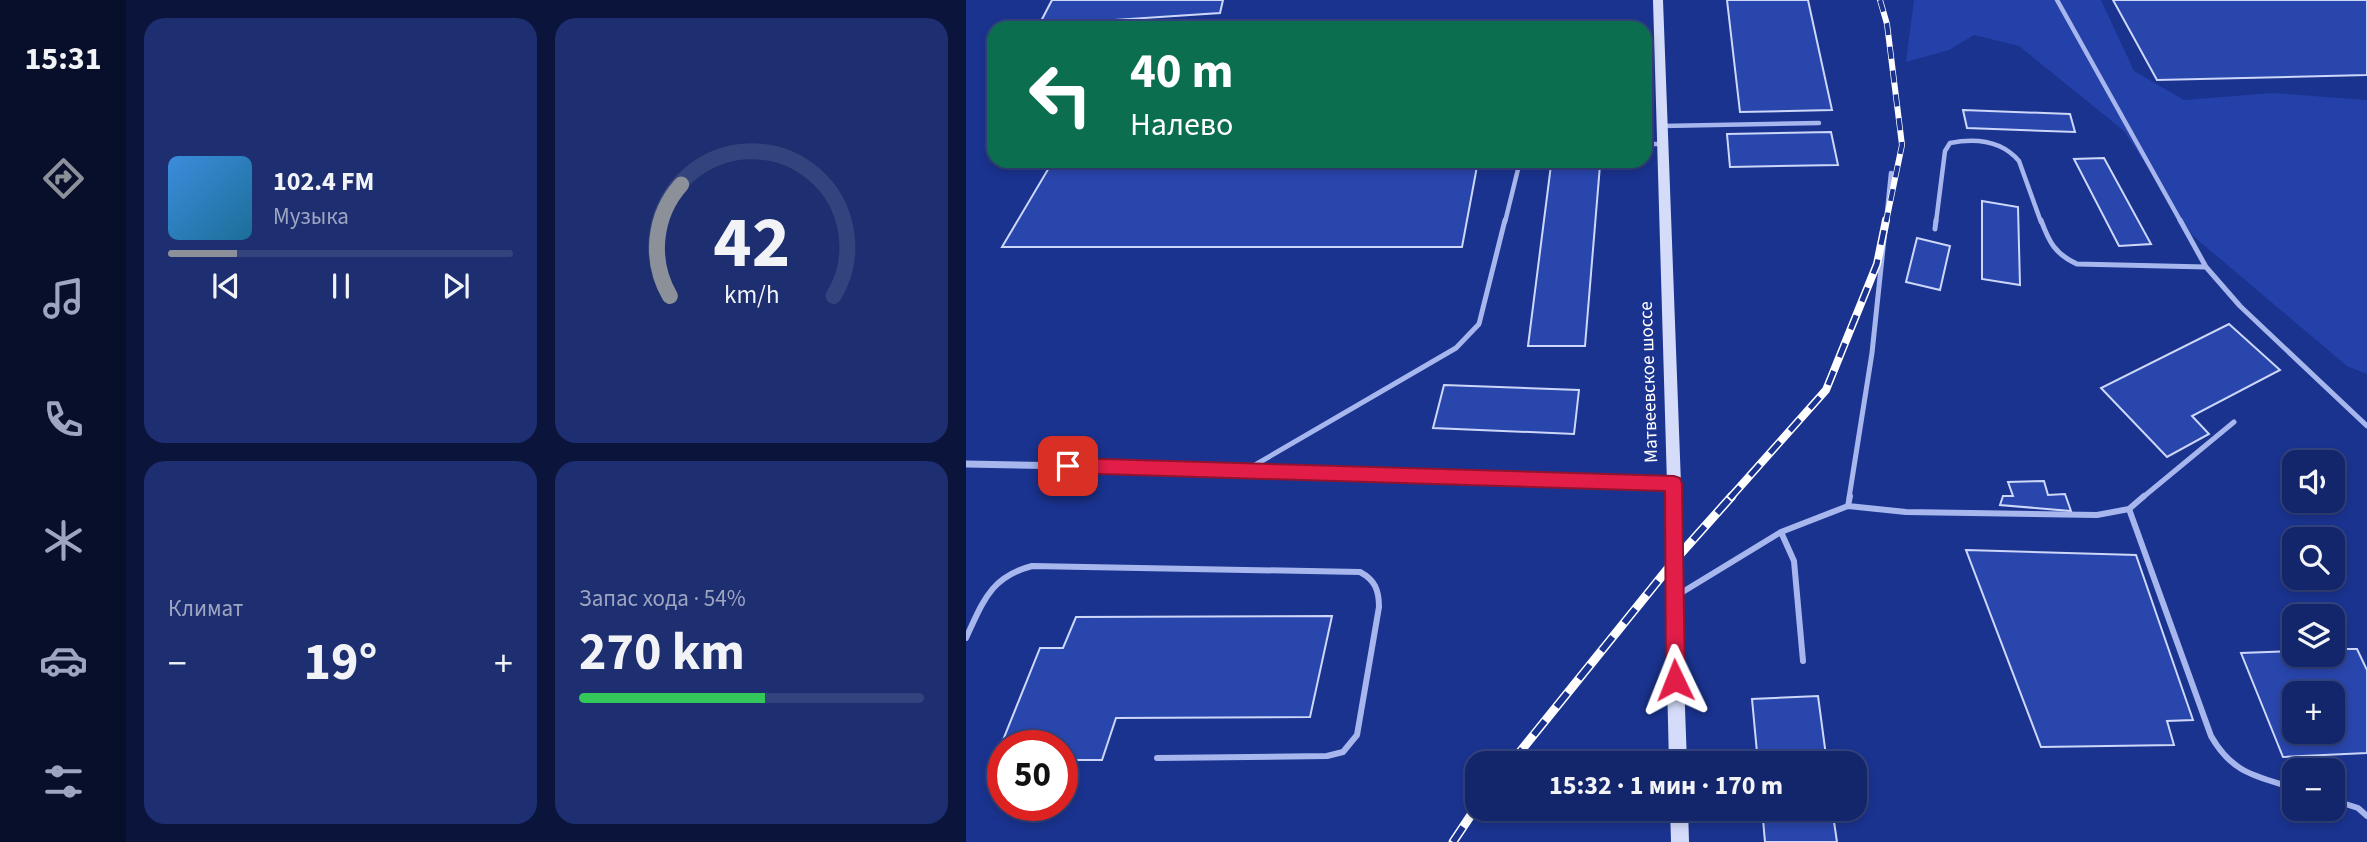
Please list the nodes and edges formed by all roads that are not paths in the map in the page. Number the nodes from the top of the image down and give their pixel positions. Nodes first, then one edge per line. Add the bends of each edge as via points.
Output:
1 (1658, 0) edge
2 (2057, 0) edge
3 (1819, 123) dead end
4 (1661, 125) junction
5 (1652, 144) edge
6 (1662, 144) junction
7 (1518, 168) edge
8 (1891, 173) dead end
9 (1935, 229) dead end
10 (2206, 267) junction
11 (2234, 422) dead end
12 (2367, 426) edge
13 (966, 464) edge
14 (1247, 469) junction
15 (1674, 484) junction
16 (1848, 506) junction
17 (2129, 509) junction
18 (1782, 532) junction
19 (1673, 598) junction
20 (966, 638) edge
21 (1803, 661) dead end
22 (1678, 751) edge
23 (1157, 758) dead end
24 (2282, 784) edge
25 (2345, 804) edge
26 (2367, 816) edge
27 (1679, 821) edge
28 (1680, 842) edge

1 - 4 main road, Матвеевское шоссе
2 - 10 lane
3 - 4 lane
4 - 6 main road, Матвеевское шоссе
5 - 6 lane
6 - 15 main road, Матвеевское шоссе
7 - 14 lane via 1473,333 1456,348
8 - 16 lane via 1872,353
9 - 10 lane via 1945,151 1950,143 2001,145 2019,161 2049,243 2062,257 2077,264
10 - 12 lane via 2239,306
11 - 17 lane
13 - 14 street
14 - 15 street
15 - 19 main road, Матвеевское шоссе
16 - 17 lane via 1906,512 2097,515
16 - 18 lane
17 - 24 lane via 2221,756 2238,770
18 - 19 lane
18 - 21 lane via 1794,561
19 - 22 main road, Матвеевское шоссе
20 - 23 lane via 998,580 1013,569 1032,566 1360,572 1371,577 1380,591 1379,607 1357,736 1343,752
25 - 26 lane
27 - 28 main road

